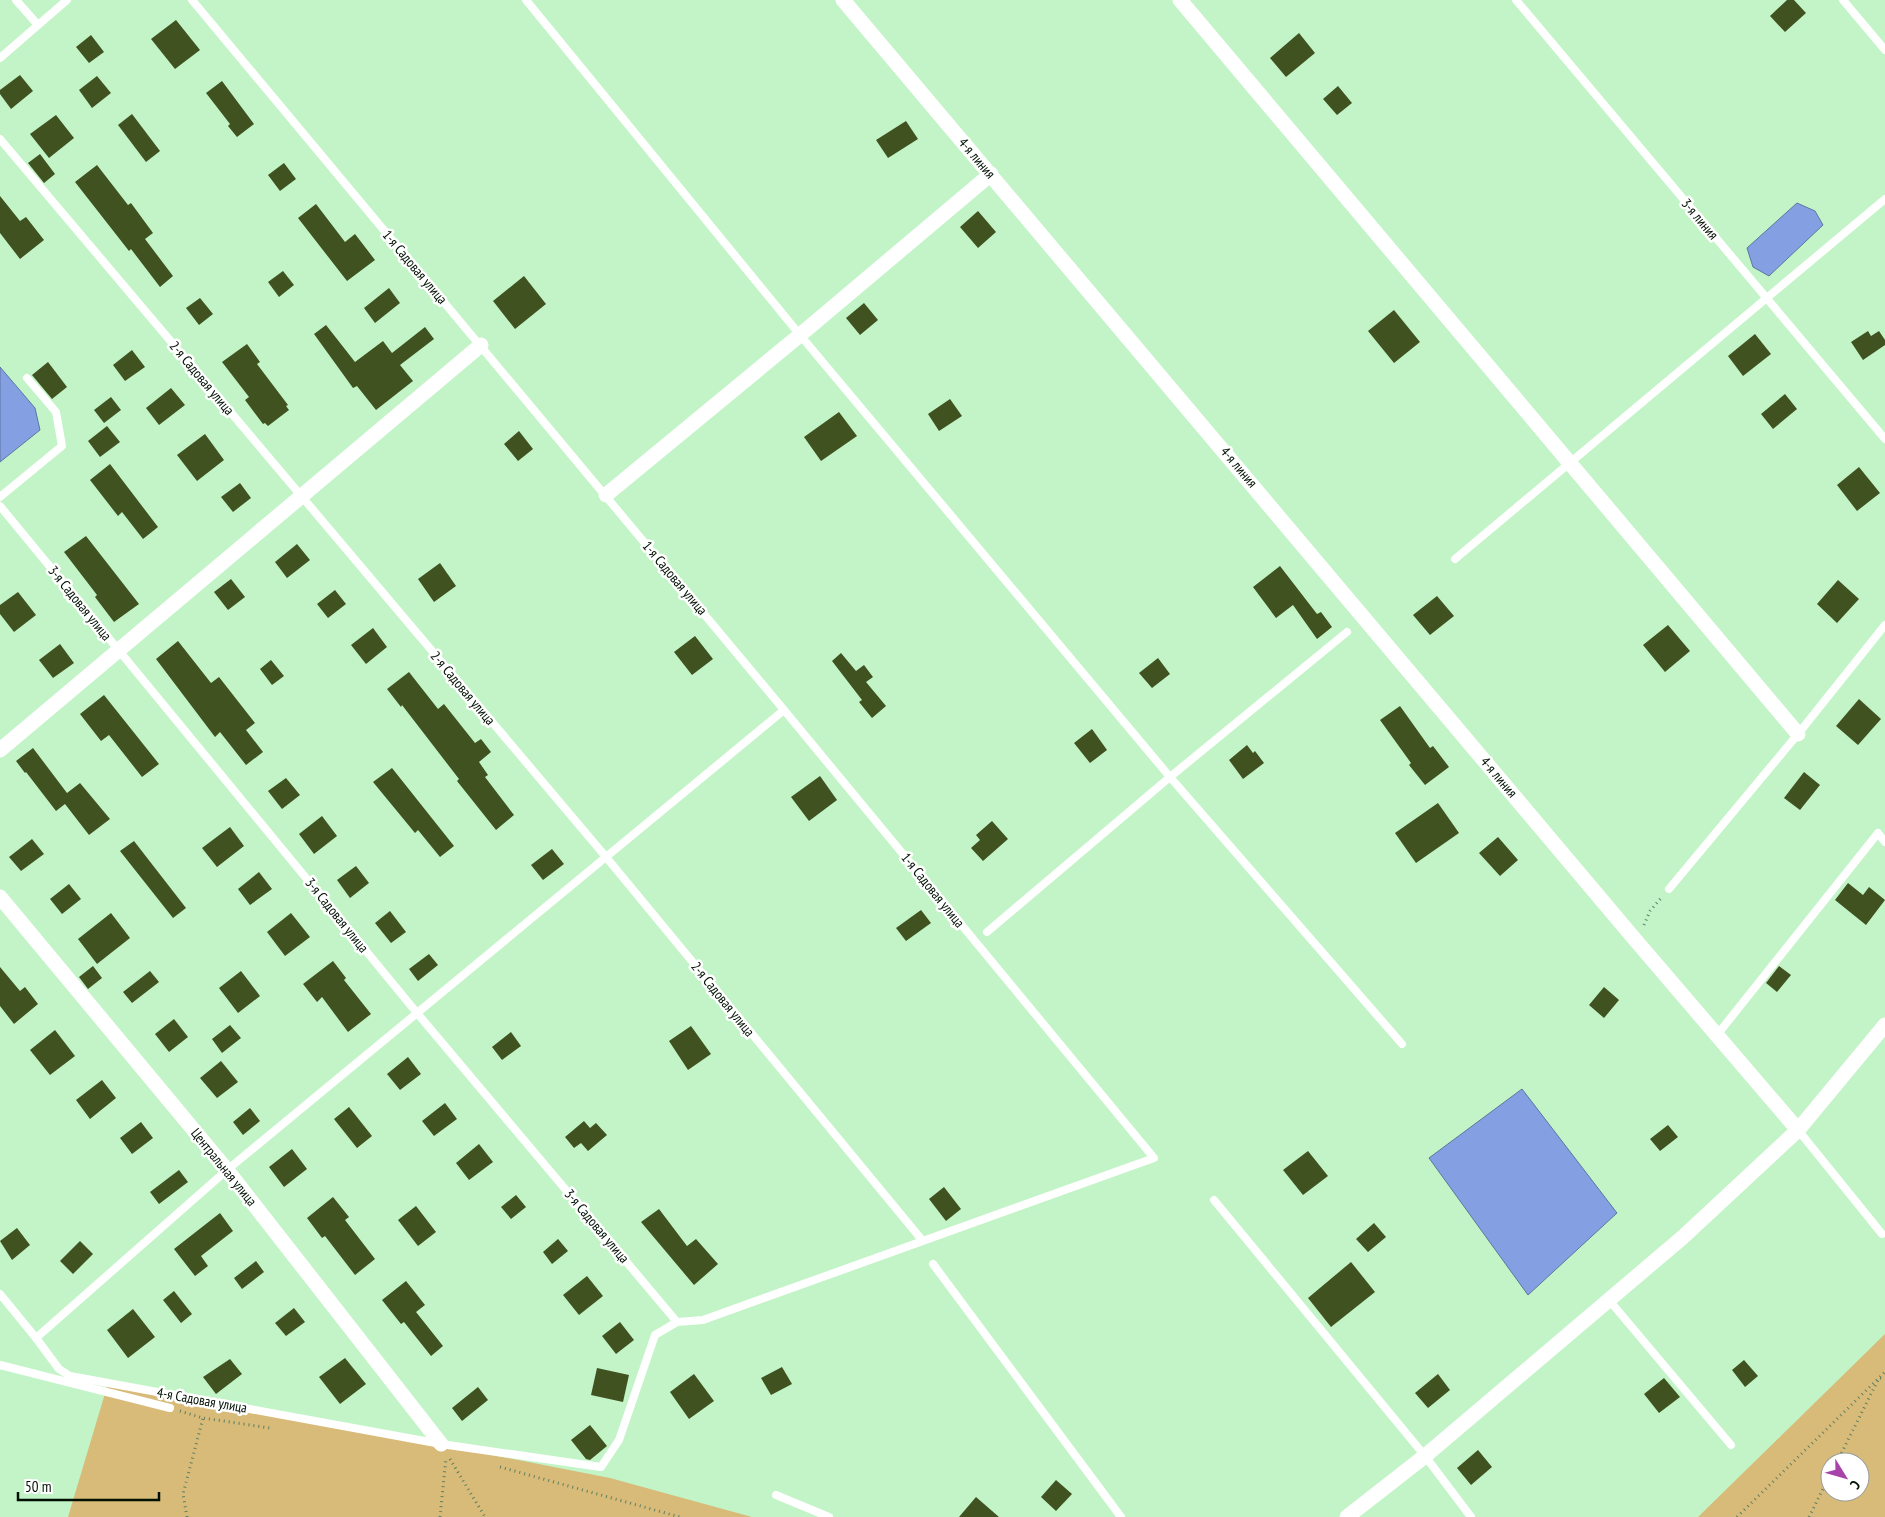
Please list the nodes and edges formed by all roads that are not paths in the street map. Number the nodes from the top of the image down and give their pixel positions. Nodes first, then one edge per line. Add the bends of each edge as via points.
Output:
1 (16, 0) edge
2 (67, 0) edge
3 (192, 0) edge
4 (526, 0) edge
5 (843, 0) edge
6 (1180, 0) edge
7 (1516, 0) edge
8 (1843, 0) edge
9 (38, 25) junction
10 (1885, 50) edge
11 (0, 58) edge
12 (0, 139) edge
13 (991, 174) junction
14 (1885, 199) edge
15 (1767, 298) junction
16 (800, 335) junction
17 (481, 345) junction
18 (27, 378) dead end
19 (1885, 439) edge
20 (1569, 462) junction
21 (300, 495) junction
22 (606, 495) junction
23 (0, 497) edge
24 (0, 506) edge
25 (1455, 559) dead end
26 (1885, 625) edge
27 (1346, 632) dead end
28 (119, 651) junction
29 (784, 710) junction
30 (1798, 734) junction
31 (0, 750) edge
32 (1170, 777) junction
33 (1885, 842) edge
34 (606, 857) junction
35 (1669, 889) road end
36 (0, 897) edge
37 (987, 932) dead end
38 (417, 1013) junction
39 (1885, 1026) edge
40 (1717, 1034) junction
41 (1402, 1044) dead end
42 (1798, 1130) junction
43 (227, 1170) junction
44 (1214, 1200) dead end
45 (1882, 1234) dead end
46 (922, 1240) junction
47 (934, 1264) dead end
48 (0, 1294) edge
49 (1609, 1300) junction
50 (677, 1322) junction
51 (36, 1338) junction
52 (1, 1366) edge
53 (0, 1375) edge
54 (170, 1408) road end
55 (441, 1444) junction
56 (1731, 1445) dead end
57 (1425, 1456) junction
58 (776, 1495) dead end
59 (829, 1517) edge
60 (1121, 1517) edge
61 (1347, 1517) edge
62 (1471, 1517) edge

1 - 9 lane
2 - 9 lane
3 - 17 lane, 1-я Садовая улица
4 - 16 lane
5 - 13 street, 4-я линия
6 - 20 street
7 - 15 lane, 3-я линия
8 - 10 lane
9 - 11 lane
12 - 21 lane, 2-я Садовая улица
13 - 16 street
13 - 40 street, 4-я линия
14 - 15 lane
15 - 19 lane, 3-я линия
15 - 20 lane
16 - 22 street
16 - 32 lane
17 - 21 street
17 - 22 lane, 1-я Садовая улица
18 - 23 lane via 56,412 62,446
20 - 25 lane
20 - 30 street
21 - 28 street
21 - 34 lane, 2-я Садовая улица
22 - 29 lane, 1-я Садовая улица
24 - 28 lane, 3-я Садовая улица
26 - 30 lane
27 - 32 lane
28 - 31 street
28 - 38 lane, 3-я Садовая улица
29 - 34 lane
29 - 46 lane, 1-я Садовая улица via 1154,1158
30 - 35 lane
32 - 37 lane
32 - 41 lane
33 - 40 lane via 1878,833
34 - 38 lane
34 - 46 lane, 2-я Садовая улица
36 - 43 street, Центральная улица
38 - 43 lane
38 - 50 lane, 3-я Садовая улица
39 - 42 street
40 - 42 street, 4-я линия
42 - 45 lane
42 - 49 street via 1683,1237
43 - 51 lane
43 - 55 street, Центральная улица
44 - 57 lane
46 - 50 lane via 703,1320
47 - 60 lane
48 - 51 lane, 4-я Садовая улица
49 - 56 lane
49 - 57 street
50 - 55 lane, 4-я Садовая улица via 655,1336 619,1440 601,1467
51 - 55 lane, 4-я Садовая улица via 59,1369 70,1376
52 - 53 lane
52 - 54 lane
57 - 61 street
57 - 62 lane
58 - 59 lane

